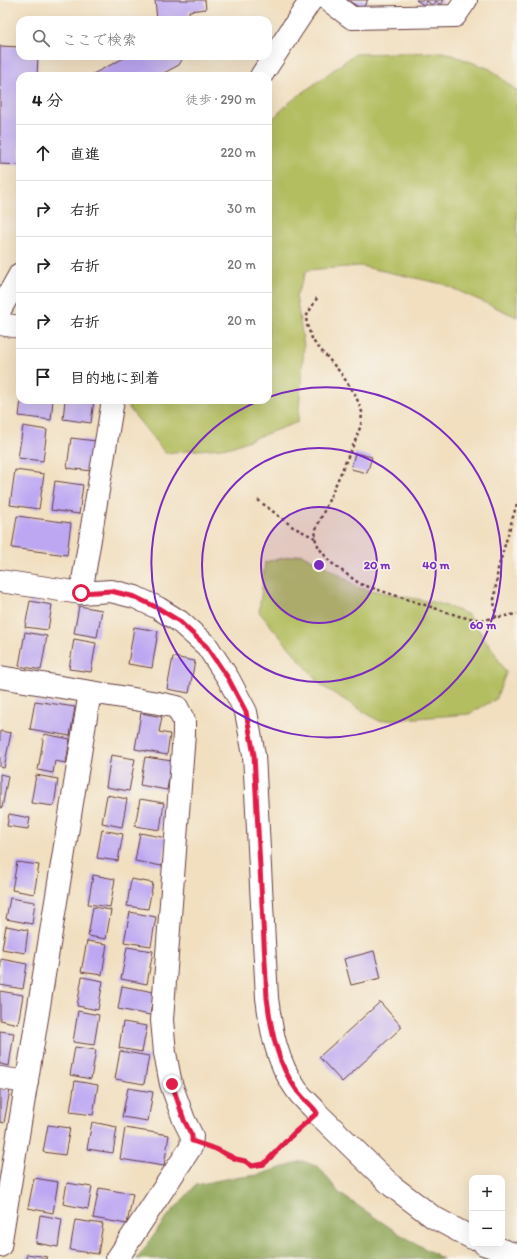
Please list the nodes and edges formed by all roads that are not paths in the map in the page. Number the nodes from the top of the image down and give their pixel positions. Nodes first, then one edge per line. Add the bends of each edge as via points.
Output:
1 (311, 0) edge
2 (328, 0) edge
3 (466, 0) edge
4 (272, 59) edge
5 (272, 60) edge
6 (264, 72) edge
7 (16, 281) edge
8 (0, 310) edge
9 (0, 324) edge
10 (16, 326) edge
11 (112, 404) edge
12 (0, 581) edge
13 (81, 593) junction
14 (0, 677) edge
15 (90, 692) junction
16 (0, 1078) edge
17 (27, 1082) junction
18 (469, 1236) edge
19 (0, 1246) edge
20 (493, 1247) edge
21 (517, 1255) edge
22 (117, 1259) edge

1 - 4 street
2 - 3 street via 352,18 455,16
5 - 6 street
7 - 8 street
9 - 10 street
11 - 13 street
12 - 13 street
13 - 18 street via 111,591 135,597 158,608 179,621 206,646 228,678 246,712 254,755 267,998 270,1024 281,1064 296,1090 392,1186 433,1217
14 - 15 street
15 - 17 street
15 - 22 street via 177,708 184,721 162,1020 165,1053 172,1084 192,1141 191,1147
16 - 17 street
17 - 19 street
20 - 21 street

